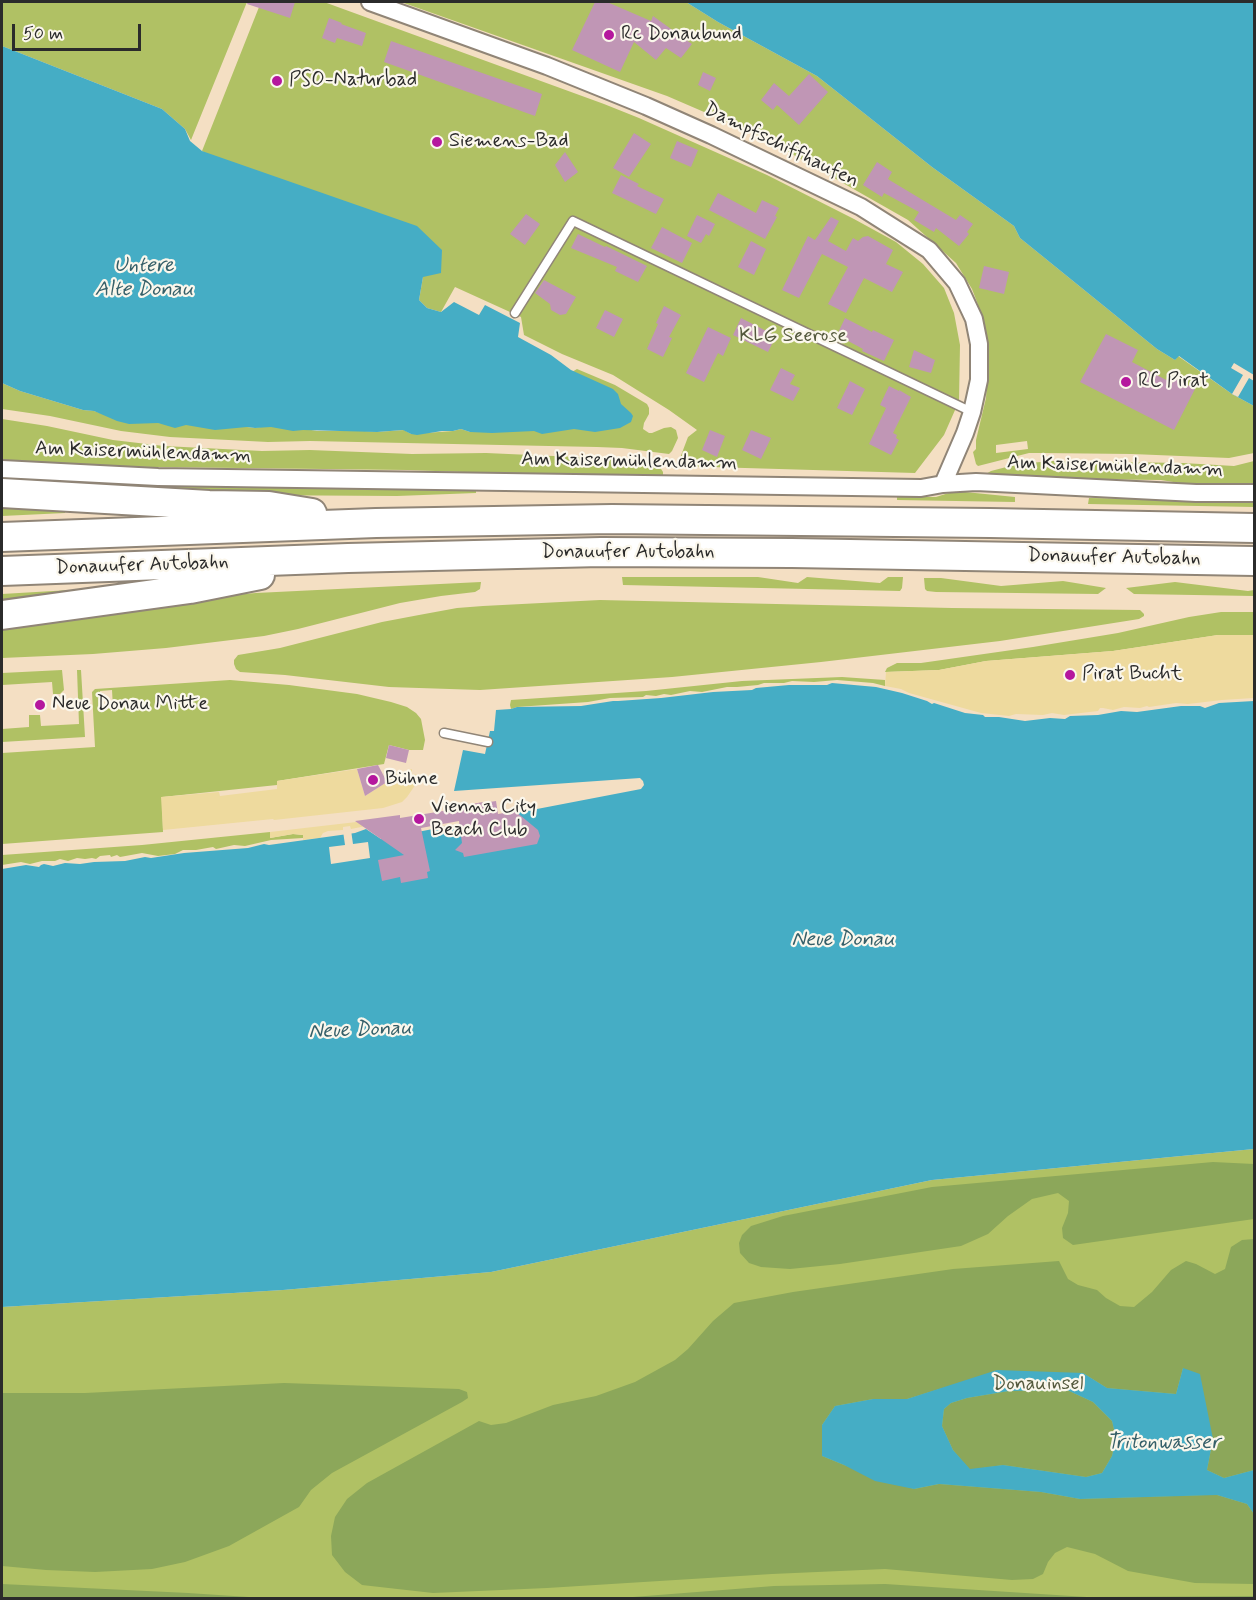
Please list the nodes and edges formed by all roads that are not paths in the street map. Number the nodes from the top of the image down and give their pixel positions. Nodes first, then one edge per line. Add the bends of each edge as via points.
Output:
1 (370, 2) edge
2 (515, 313) dead end
3 (972, 412) junction
4 (2, 469) edge
5 (943, 484) junction
6 (2, 493) edge
7 (1254, 493) edge
8 (376, 524) junction
9 (1254, 528) edge
10 (2, 537) edge
11 (348, 558) junction
12 (1254, 561) edge
13 (2, 571) edge
14 (2, 615) edge
15 (444, 733) dead end
16 (488, 742) dead end

1 - 3 street, Dampfschiffhaufen via 547,66 689,125 861,207 929,250 957,283 974,319 979,344
2 - 3 lane via 573,222
3 - 5 street, Dampfschiffhaufen
4 - 5 street, Am Kaisermühlendamm via 158,477 921,488
5 - 7 street, Am Kaisermühlendamm
6 - 8 highway via 269,506
8 - 9 highway, Donauufer Autobahn via 623,519
8 - 10 highway, Donauufer Autobahn
11 - 12 highway, Donauufer Autobahn via 625,552
11 - 13 highway, Donauufer Autobahn
11 - 14 highway via 190,589
15 - 16 lane

